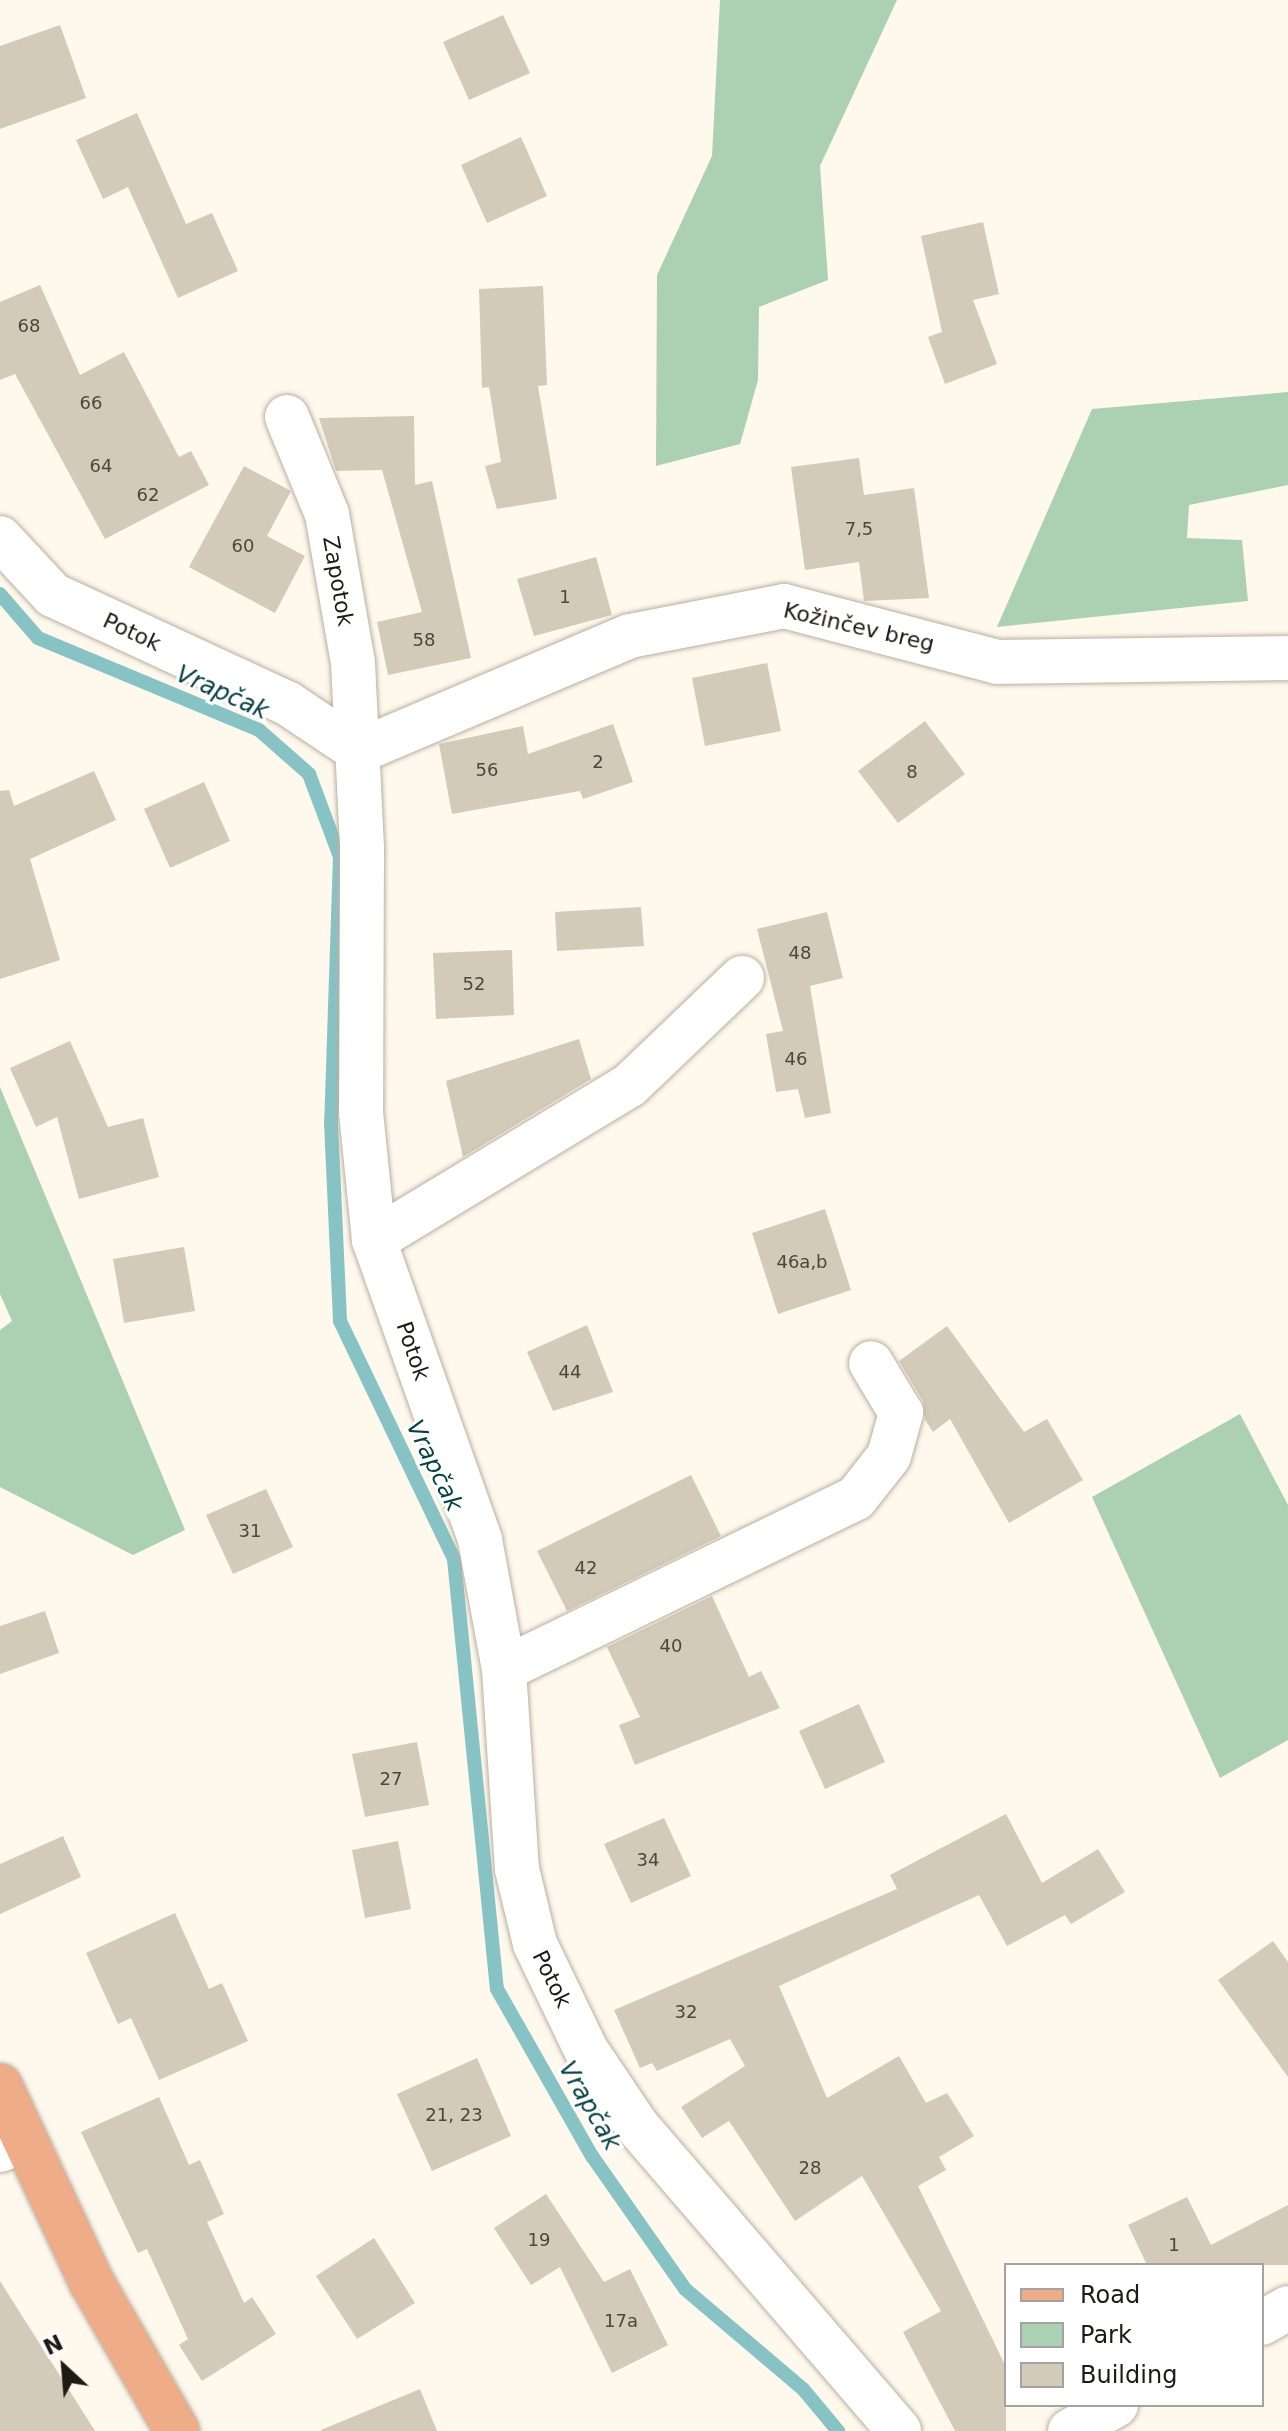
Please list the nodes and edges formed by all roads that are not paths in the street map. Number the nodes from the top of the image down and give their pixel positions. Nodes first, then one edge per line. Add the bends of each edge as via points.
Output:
1 (287, 417) dead end
2 (0, 538) edge
3 (1288, 658) edge
4 (359, 751) junction
5 (742, 978) dead end
6 (374, 1240) junction
7 (871, 1363) dead end
8 (504, 1669) junction
9 (0, 2086) edge
10 (11, 2146) edge
11 (1288, 2308) edge
12 (1264, 2322) edge
13 (1112, 2407) edge
14 (177, 2431) edge
15 (899, 2431) edge
16 (1070, 2431) edge

1 - 4 street, Zapotok via 327,514 353,663
2 - 4 street, Potok via 53,595 287,703
3 - 4 street, Kožinčev breg via 997,662 784,606 630,636
4 - 6 street, Potok via 361,1112
5 - 6 street via 630,1085
6 - 8 street, Potok via 480,1540
7 - 8 street via 901,1413 889,1456 856,1498
8 - 15 street, Potok via 517,1869 535,1944 586,2050 637,2126
9 - 10 main road
10 - 14 main road
11 - 12 street
13 - 16 street

